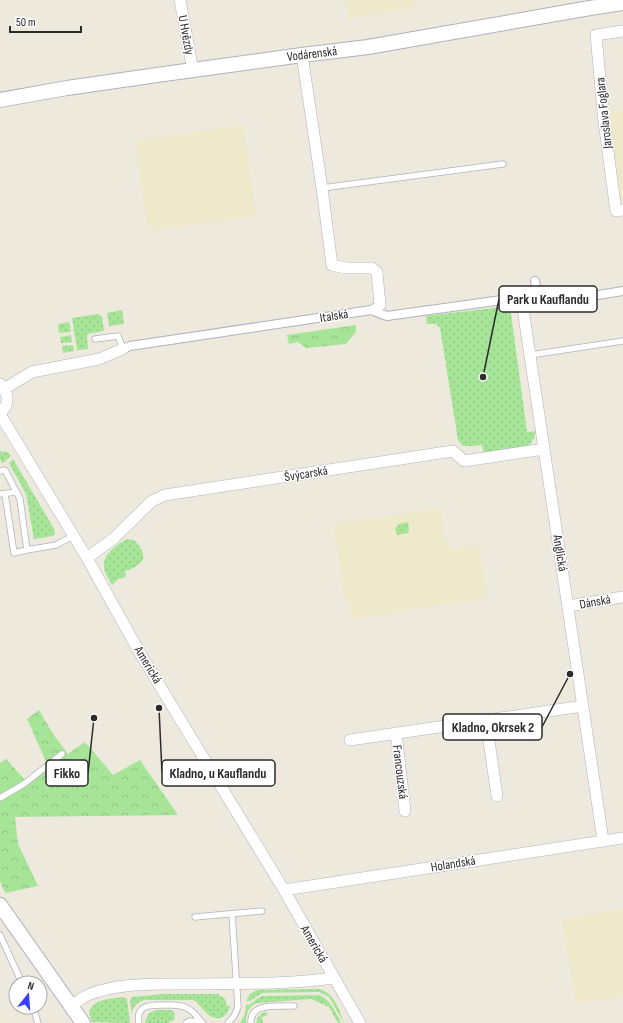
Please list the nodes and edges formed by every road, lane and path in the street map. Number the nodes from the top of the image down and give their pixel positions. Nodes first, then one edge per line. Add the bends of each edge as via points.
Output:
1 (180, 0) edge
2 (623, 3) edge
3 (623, 31) edge
4 (302, 55) junction
5 (193, 71) junction
6 (0, 100) edge
7 (503, 164) dead end
8 (322, 188) junction
9 (623, 210) edge
10 (535, 281) dead end
11 (623, 292) edge
12 (538, 295) junction
13 (521, 296) junction
14 (375, 308) junction
15 (95, 339) dead end
16 (623, 341) edge
17 (123, 349) junction
18 (530, 355) junction
19 (2, 386) edge
20 (0, 414) edge
21 (544, 449) junction
22 (0, 471) edge
23 (17, 492) junction
24 (3, 494) edge
25 (73, 536) junction
26 (27, 550) junction
27 (86, 558) junction
28 (623, 597) edge
29 (568, 606) junction
30 (583, 706) junction
31 (486, 720) junction
32 (396, 733) junction
33 (350, 740) dead end
34 (62, 754) dead end
35 (497, 796) dead end
36 (0, 798) edge
37 (405, 810) dead end
38 (623, 838) edge
39 (603, 840) junction
40 (284, 890) junction
41 (0, 905) edge
42 (262, 911) dead end
43 (232, 914) junction
44 (195, 918) dead end
45 (0, 935) edge
46 (18, 975) edge
47 (333, 978) junction
48 (237, 983) junction
49 (294, 1006) dead end
50 (70, 1007) junction
51 (82, 1023) edge
52 (140, 1023) edge
53 (186, 1023) edge
54 (202, 1023) edge
55 (228, 1023) edge
56 (251, 1023) edge
57 (360, 1023) edge

1 - 5 street, U Hvězdy
2 - 4 street, Vodárenská via 368,47
3 - 9 street, Jaroslava Foglara via 596,35 616,211
4 - 5 street, Vodárenská
4 - 8 street
5 - 6 street, Vodárenská
7 - 8 lane
8 - 14 street via 332,265 372,268 378,272
10 - 12 street
11 - 12 street via 568,300 550,300
12 - 13 street
13 - 14 street via 387,316
13 - 18 street, Anglická
14 - 17 street, Italská
15 - 17 lane via 118,336
16 - 18 lane
17 - 19 street, Italská via 99,360 32,372
18 - 21 street, Anglická
19 - 20 street via 7,394 7,400
20 - 25 street, Americká
21 - 27 street, Švýcarská via 464,461 453,451 165,495 152,501 113,539
21 - 29 street, Anglická
22 - 23 lane via 5,470
23 - 24 lane
23 - 26 lane
24 - 26 lane via 14,554
25 - 26 lane via 56,546
25 - 27 street, Americká
27 - 40 street, Americká via 141,655
28 - 29 street, Dánská
29 - 30 street, Anglická
30 - 31 street, Francouzská
30 - 39 street, Anglická
31 - 32 street, Francouzská
31 - 35 street
32 - 33 street, Francouzská
32 - 37 street, Francouzská
34 - 36 lane via 24,784
38 - 39 street, Holandská
39 - 40 street, Holandská
40 - 47 street, Americká
41 - 50 street
42 - 43 lane
43 - 44 lane
43 - 48 lane
45 - 46 lane
47 - 48 street, Americká via 299,982
47 - 57 street, Americká
48 - 50 street, Americká via 156,984 111,989 87,995
48 - 55 lane via 237,1010
49 - 56 lane via 260,1008 252,1015
50 - 51 street
52 - 54 lane via 141,1011 152,1005 183,1006 194,1012
53 - 54 lane

